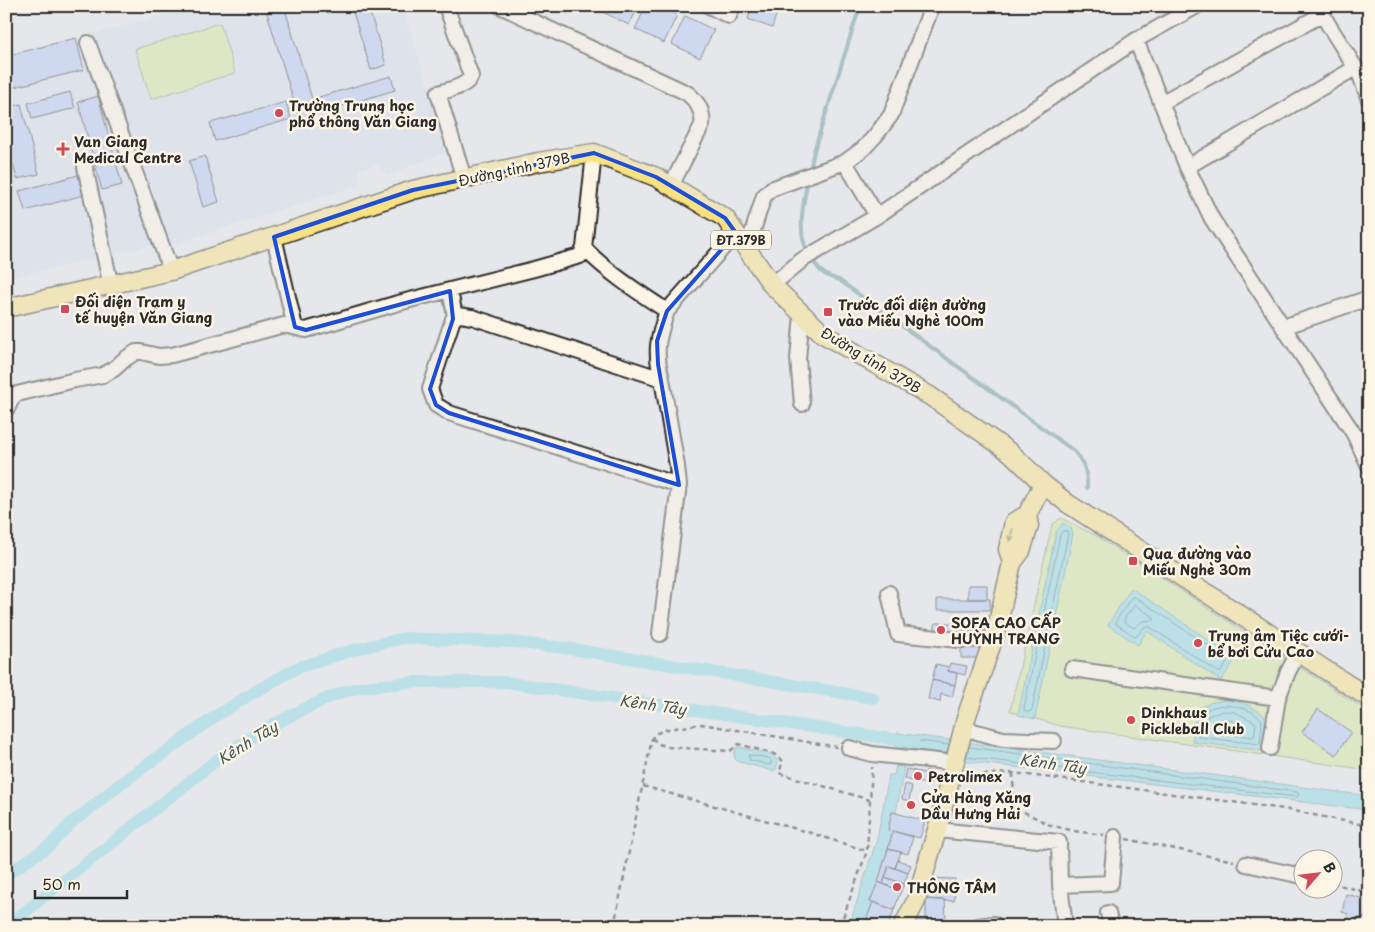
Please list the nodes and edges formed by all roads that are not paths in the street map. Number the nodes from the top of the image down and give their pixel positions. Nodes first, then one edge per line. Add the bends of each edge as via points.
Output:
1 (500, 6) edge
2 (709, 6) edge
3 (733, 6) edge
4 (932, 6) edge
5 (1197, 6) edge
6 (449, 9) edge
7 (1321, 10) edge
8 (1136, 40) junction
9 (88, 43) dead end
10 (1355, 68) junction
11 (1366, 81) edge
12 (1369, 100) edge
13 (1161, 103) junction
14 (594, 153) junction
15 (841, 163) junction
16 (85, 167) dead end
17 (1187, 167) junction
18 (464, 179) junction
19 (671, 186) junction
20 (877, 216) junction
21 (736, 233) junction
22 (274, 237) junction
23 (584, 248) junction
24 (747, 249) junction
25 (171, 271) junction
26 (772, 285) junction
27 (111, 286) junction
28 (450, 291) junction
29 (1369, 298) edge
30 (6, 308) edge
31 (667, 311) junction
32 (802, 314) junction
33 (455, 316) junction
34 (295, 326) junction
35 (1283, 327) junction
36 (662, 379) junction
37 (802, 404) dead end
38 (8, 407) dead end
39 (1369, 466) edge
40 (1043, 484) junction
41 (679, 485) junction
42 (889, 593) dead end
43 (660, 634) dead end
44 (992, 639) junction
45 (1298, 653) junction
46 (1072, 669) dead end
47 (1278, 698) junction
48 (1369, 698) edge
49 (968, 731) junction
50 (1054, 741) dead end
51 (849, 748) road end
52 (1270, 748) dead end
53 (955, 767) junction
54 (937, 830) junction
55 (1115, 837) dead end
56 (1246, 864) dead end
57 (1292, 874) edge
58 (1060, 885) junction
59 (994, 924) dead end
60 (1369, 925) edge
61 (903, 926) edge
62 (978, 926) edge
63 (1065, 926) edge
64 (1363, 926) edge

1 - 19 street via 694,99 703,118 702,126
2 - 3 street via 729,16
4 - 15 street via 891,115 863,149
5 - 8 street
6 - 18 street via 471,76 465,84 438,93
7 - 10 street
7 - 13 street
8 - 13 street
8 - 20 street
9 - 25 street
10 - 11 street
10 - 17 street
11 - 12 street
13 - 17 street
14 - 18 main road, Đường tỉnh 379B
14 - 19 main road, Đường tỉnh 379B / ĐT.379B
14 - 23 street
15 - 20 street
15 - 24 street via 770,188 764,196
16 - 27 street
17 - 35 street via 1212,219
18 - 22 main road, Đường tỉnh 379B via 412,190
19 - 21 main road, Đường tỉnh 379B / ĐT.379B via 725,218
20 - 26 street via 802,260
21 - 24 main road, Đường tỉnh 379B / ĐT.379B
21 - 31 street
22 - 25 main road, Đường tỉnh 379B
22 - 34 street
23 - 28 street via 580,256
23 - 31 street via 619,279
24 - 26 main road, Đường tỉnh 379B / ĐT.379B
25 - 27 main road, Đường tỉnh 379B
26 - 32 main road, Đường tỉnh 379B / ĐT.379B
27 - 30 main road, Đường tỉnh 379B
28 - 33 street
28 - 34 street via 306,330
29 - 35 street
31 - 36 street via 657,341
32 - 37 street via 798,359
32 - 40 main road, Đường tỉnh 379B / ĐT.379B via 823,334 938,401 1011,453
33 - 36 street via 472,318
33 - 41 street via 430,390 436,405 449,413
34 - 38 street via 284,325 172,355 136,352 103,375 17,394
35 - 39 street via 1354,434
36 - 41 street
40 - 44 main road via 1027,515 1014,522 1008,549 1012,563
40 - 45 main road, Đường tỉnh 379B / ĐT.379B via 1067,503
41 - 43 street
42 - 44 street via 898,634 959,640
44 - 49 main road via 967,714
45 - 47 street
45 - 48 main road, Đường tỉnh 379B / ĐT.379B
46 - 47 street
47 - 52 street
49 - 50 street via 1003,739
49 - 53 main road
51 - 53 street
53 - 54 main road
54 - 58 street via 1059,842
54 - 61 main road via 916,901
55 - 58 street via 1111,883
56 - 57 street
58 - 63 street
59 - 62 street
60 - 64 street

